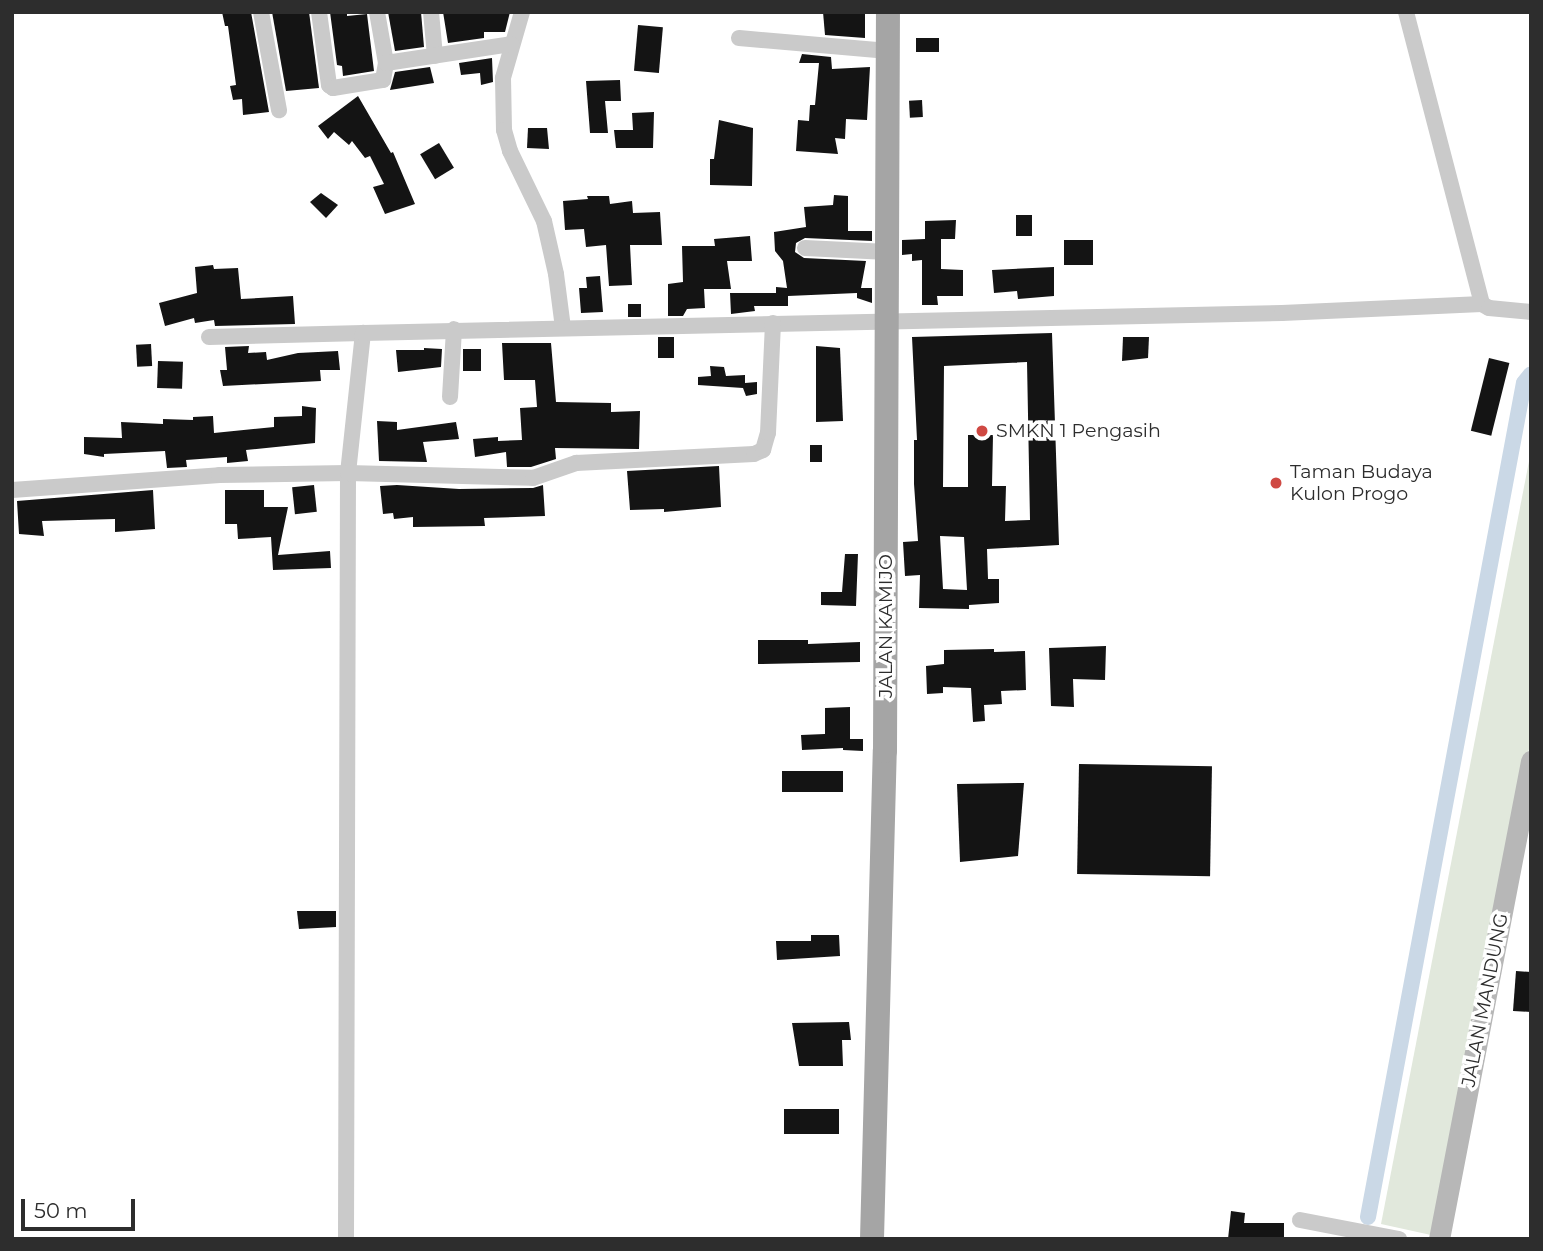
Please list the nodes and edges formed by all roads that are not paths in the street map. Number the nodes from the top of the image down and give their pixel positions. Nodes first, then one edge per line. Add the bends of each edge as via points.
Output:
1 (261, 12) edge
2 (319, 12) edge
3 (377, 12) edge
4 (431, 12) edge
5 (522, 12) edge
6 (888, 12) edge
7 (1406, 12) edge
8 (739, 38) dead end
9 (512, 44) junction
10 (888, 51) junction
11 (435, 56) junction
12 (386, 63) junction
13 (279, 110) dead end
14 (805, 248) dead end
15 (888, 252) junction
16 (1482, 304) junction
17 (1531, 312) edge
18 (889, 321) junction
19 (773, 323) junction
20 (563, 328) junction
21 (454, 329) junction
22 (363, 333) junction
23 (209, 337) dead end
24 (450, 397) dead end
25 (348, 472) junction
26 (12, 489) edge
27 (1531, 761) edge
28 (1300, 1220) dead end
29 (346, 1239) edge
30 (872, 1239) edge
31 (1399, 1239) edge
32 (1439, 1239) edge

1 - 13 street
2 - 12 street via 331,87 380,82
3 - 12 street
4 - 11 street
5 - 9 street
6 - 10 main road, JALAN KAMIJO
7 - 16 street
8 - 10 street
9 - 11 street
9 - 20 street via 502,93 505,130 510,151 544,221
10 - 15 main road, JALAN KAMIJO
11 - 12 street
14 - 15 street
15 - 18 main road, JALAN KAMIJO
16 - 17 street
16 - 18 street
18 - 19 street
18 - 30 main road, JALAN KAMIJO via 885,751
19 - 20 street
19 - 25 street via 768,433 763,450 754,454 576,463 533,478
20 - 21 street
21 - 22 street
21 - 24 street
22 - 23 street
22 - 25 street
25 - 26 street via 219,475
25 - 29 street
27 - 32 main road, JALAN MANDUNG
28 - 31 street

